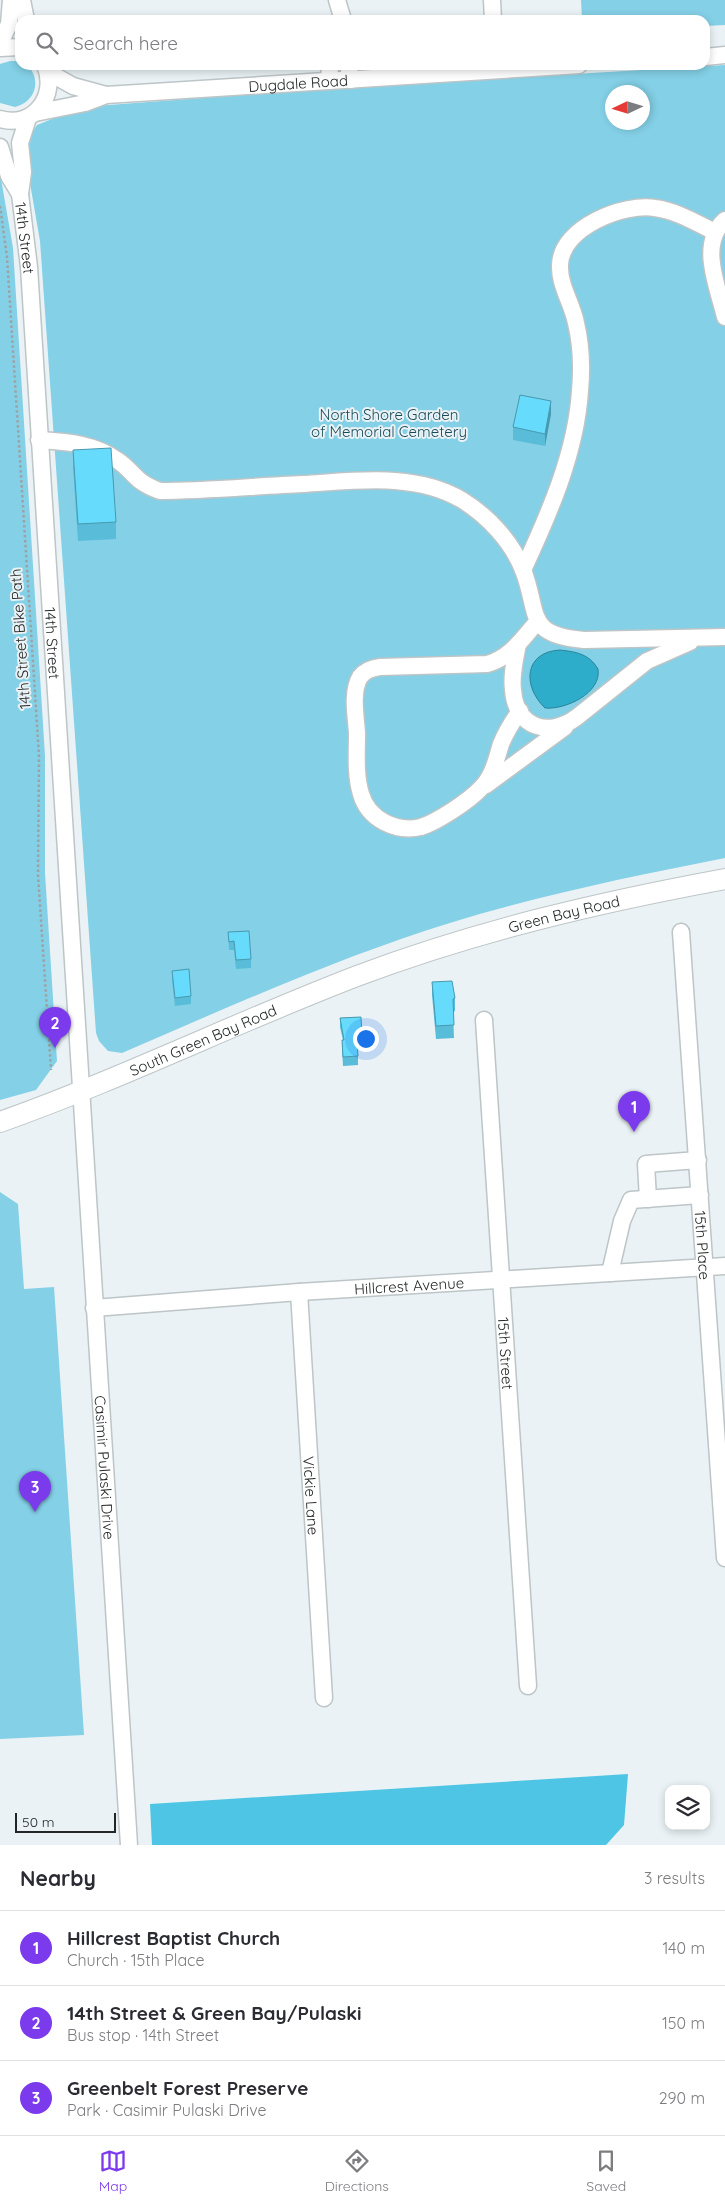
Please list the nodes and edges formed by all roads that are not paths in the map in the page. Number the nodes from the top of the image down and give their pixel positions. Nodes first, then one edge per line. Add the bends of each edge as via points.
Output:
1 (11, 0) edge
2 (22, 0) edge
3 (335, 0) edge
4 (492, 0) edge
5 (25, 15) edge
6 (331, 15) edge
7 (340, 15) edge
8 (493, 15) edge
9 (0, 44) edge
10 (15, 47) edge
11 (0, 48) edge
12 (725, 56) edge
13 (710, 57) edge
14 (46, 70) edge
15 (49, 70) edge
16 (330, 70) edge
17 (423, 70) edge
18 (350, 72) edge
19 (329, 82) junction
20 (106, 95) junction
21 (32, 116) junction
22 (0, 119) edge
23 (0, 147) edge
24 (20, 194) junction
25 (720, 226) edge
26 (725, 317) edge
27 (39, 440) junction
28 (523, 570) junction
29 (538, 622) junction
30 (725, 637) edge
31 (703, 638) junction
32 (518, 644) junction
33 (520, 711) junction
34 (566, 725) junction
35 (480, 790) junction
36 (725, 879) edge
37 (681, 932) dead end
38 (406, 958) joint
39 (484, 1020) dead end
40 (80, 1090) junction
41 (0, 1122) edge
42 (698, 1160) junction
43 (700, 1195) junction
44 (648, 1199) junction
45 (725, 1266) edge
46 (705, 1267) junction
47 (610, 1273) junction
48 (502, 1280) junction
49 (299, 1292) junction
50 (94, 1308) junction
51 (725, 1558) edge
52 (528, 1686) dead end
53 (324, 1698) dead end
54 (129, 1845) edge

1 - 9 street via 9,24
2 - 5 street
3 - 6 street
3 - 7 street
4 - 8 street
10 - 11 street
12 - 13 street
14 - 21 street, 14th Street via 48,94
15 - 20 street via 73,86
16 - 19 street
17 - 18 street, Dugdale Road
18 - 19 street, Dugdale Road
19 - 20 street, Dugdale Road
20 - 21 street
21 - 22 street via 17,121
21 - 24 street, 14th Street via 20,144 23,172
23 - 24 street, 14th Street via 9,176
24 - 27 street, 14th Street via 29,267
25 - 26 street via 710,252
25 - 28 street via 666,210 640,207 609,214 590,223 566,248 561,257 560,271 579,342 580,390 576,424 564,469
27 - 28 street via 65,441 105,453 119,461 146,486 160,491 365,480 417,484 462,500 480,514 506,541
27 - 40 street, 14th Street
28 - 29 street
29 - 31 street via 552,633 566,638
29 - 32 street
30 - 31 street
31 - 34 street via 647,661
32 - 33 street via 513,692
32 - 35 street via 506,656 487,664 371,668 357,686 358,780 366,805 379,820 406,828 423,826
33 - 34 street via 538,727
33 - 35 street via 508,730 488,780
34 - 35 street
36 - 38 main road, Green Bay Road via 546,917
37 - 42 street, 15th Place
38 - 40 main road, South Green Bay Road
39 - 48 street, 15th Street
40 - 41 main road, South Green Bay Road
40 - 50 street, Casimir Pulaski Drive
42 - 43 street, 15th Place
42 - 44 street via 646,1164
43 - 44 street
43 - 46 street, 15th Place
44 - 47 street via 631,1200 622,1222
45 - 46 street, Hillcrest Avenue
46 - 47 street, Hillcrest Avenue
46 - 51 street, 15th Place
47 - 48 street, Hillcrest Avenue
48 - 49 street, Hillcrest Avenue
48 - 52 street, 15th Street
49 - 50 street, Hillcrest Avenue
49 - 53 street, Vickie Lane
50 - 54 street, Casimir Pulaski Drive

